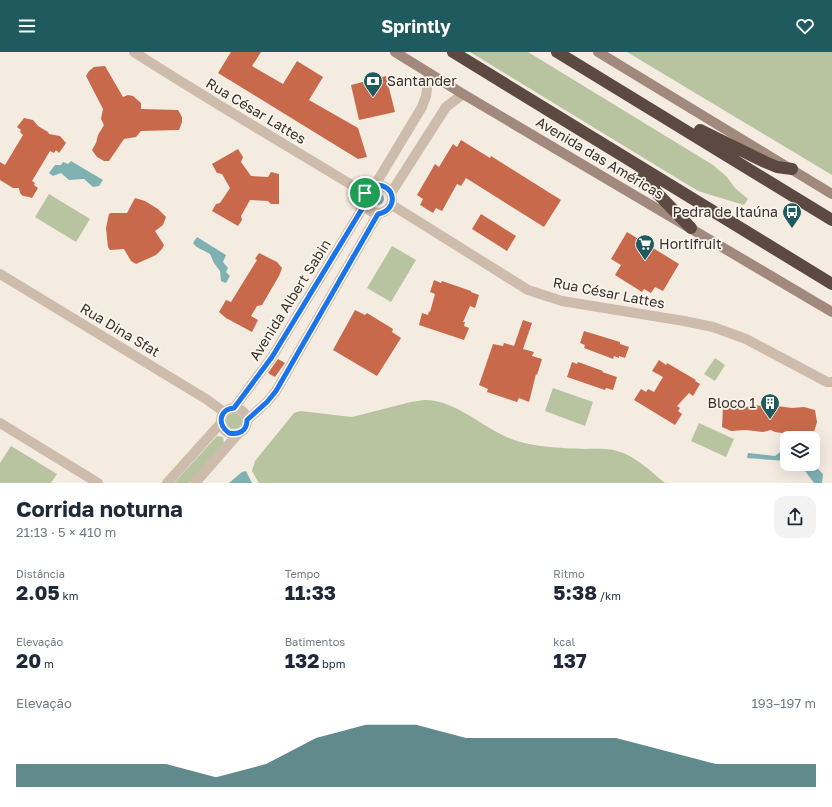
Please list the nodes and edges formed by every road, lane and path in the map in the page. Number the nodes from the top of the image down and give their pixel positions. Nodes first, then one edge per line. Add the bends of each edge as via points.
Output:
1 (134, 52) edge
2 (395, 52) edge
3 (453, 52) edge
4 (557, 52) edge
5 (598, 52) edge
6 (429, 73) junction
7 (463, 94) junction
8 (648, 107) junction
9 (606, 145) junction
10 (792, 169) junction
11 (375, 185) junction
12 (365, 193) junction
13 (391, 193) junction
14 (832, 194) edge
15 (365, 204) junction
16 (392, 205) junction
17 (378, 214) junction
18 (832, 220) edge
19 (691, 228) junction
20 (0, 274) edge
21 (832, 284) edge
22 (832, 312) edge
23 (832, 382) edge
24 (234, 408) junction
25 (224, 412) junction
26 (247, 420) junction
27 (221, 422) junction
28 (0, 423) edge
29 (238, 434) junction
30 (98, 483) edge
31 (167, 483) edge
32 (195, 483) edge

1 - 12 street, Rua César Lattes
2 - 6 main road, Avenida das Américas
3 - 9 highway, Avenida das Américas
4 - 8 highway
5 - 10 main road
6 - 7 main road, Avenida das Américas
6 - 11 street via 422,106
7 - 13 street via 446,107
7 - 19 main road, Avenida das Américas
8 - 10 highway via 670,113 706,134 776,167
8 - 18 highway
9 - 19 highway via 623,163 653,184 655,191
9 - 21 highway, Avenida das Américas
10 - 14 main road
11 - 12 street
11 - 13 street via 384,186
12 - 15 street
13 - 16 street
15 - 17 street via 370,211
15 - 24 street, Avenida Albert Sabin via 272,357
16 - 17 street
16 - 23 street, Rua César Lattes via 528,290 562,301 713,327 746,339 827,382
17 - 26 street via 276,391
19 - 22 main road, Avenida das Américas
20 - 25 street, Rua Dina Sfat
24 - 25 street
24 - 26 street via 244,412
25 - 27 street
26 - 29 street via 244,430
27 - 29 street via 222,427 229,433
27 - 31 street
28 - 30 street
29 - 32 street

